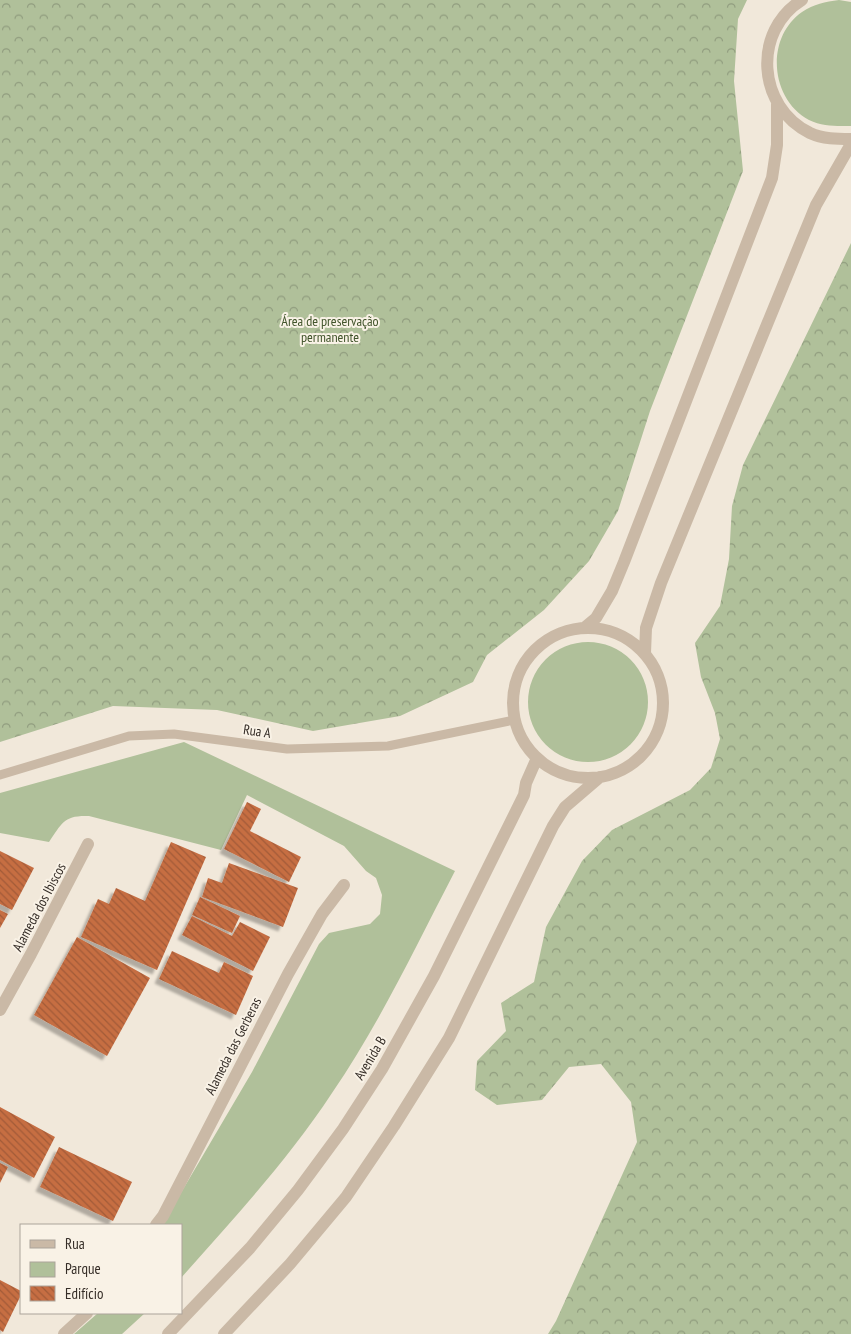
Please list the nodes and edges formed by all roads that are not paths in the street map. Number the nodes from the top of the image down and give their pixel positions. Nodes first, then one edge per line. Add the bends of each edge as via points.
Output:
1 (802, 0) edge
2 (777, 104) junction
3 (851, 139) edge
4 (851, 144) edge
5 (584, 628) junction
6 (645, 654) junction
7 (514, 720) junction
8 (537, 758) junction
9 (0, 775) edge
10 (600, 777) junction
11 (88, 844) dead end
12 (344, 886) dead end
13 (0, 1010) edge
14 (157, 1224) edge
15 (87, 1314) edge
16 (64, 1334) edge
17 (168, 1334) edge
18 (224, 1334) edge

1 - 2 street via 783,16 771,37 766,59 768,82
2 - 3 street via 792,121 810,133 832,139
2 - 5 street via 777,145 772,178 612,591 596,618
4 - 6 street via 816,205 661,583 646,628
5 - 6 street via 602,628 626,638
5 - 7 street via 554,635 534,650 519,671 512,695
6 - 10 street via 658,675 663,699 660,724 650,747 632,765 610,776
7 - 8 street via 523,743
7 - 9 lane, Rua A via 388,746 287,749 174,734 129,736
8 - 10 street via 561,774 585,779
8 - 17 street, Avenida B via 524,795 434,976 382,1069 298,1190 250,1248
10 - 18 street via 565,808 553,826 449,1038 394,1126 346,1197 290,1264
11 - 13 street, Alameda dos Ibiscos
12 - 14 street, Alameda das Gerberas via 322,914 288,974
15 - 16 street

